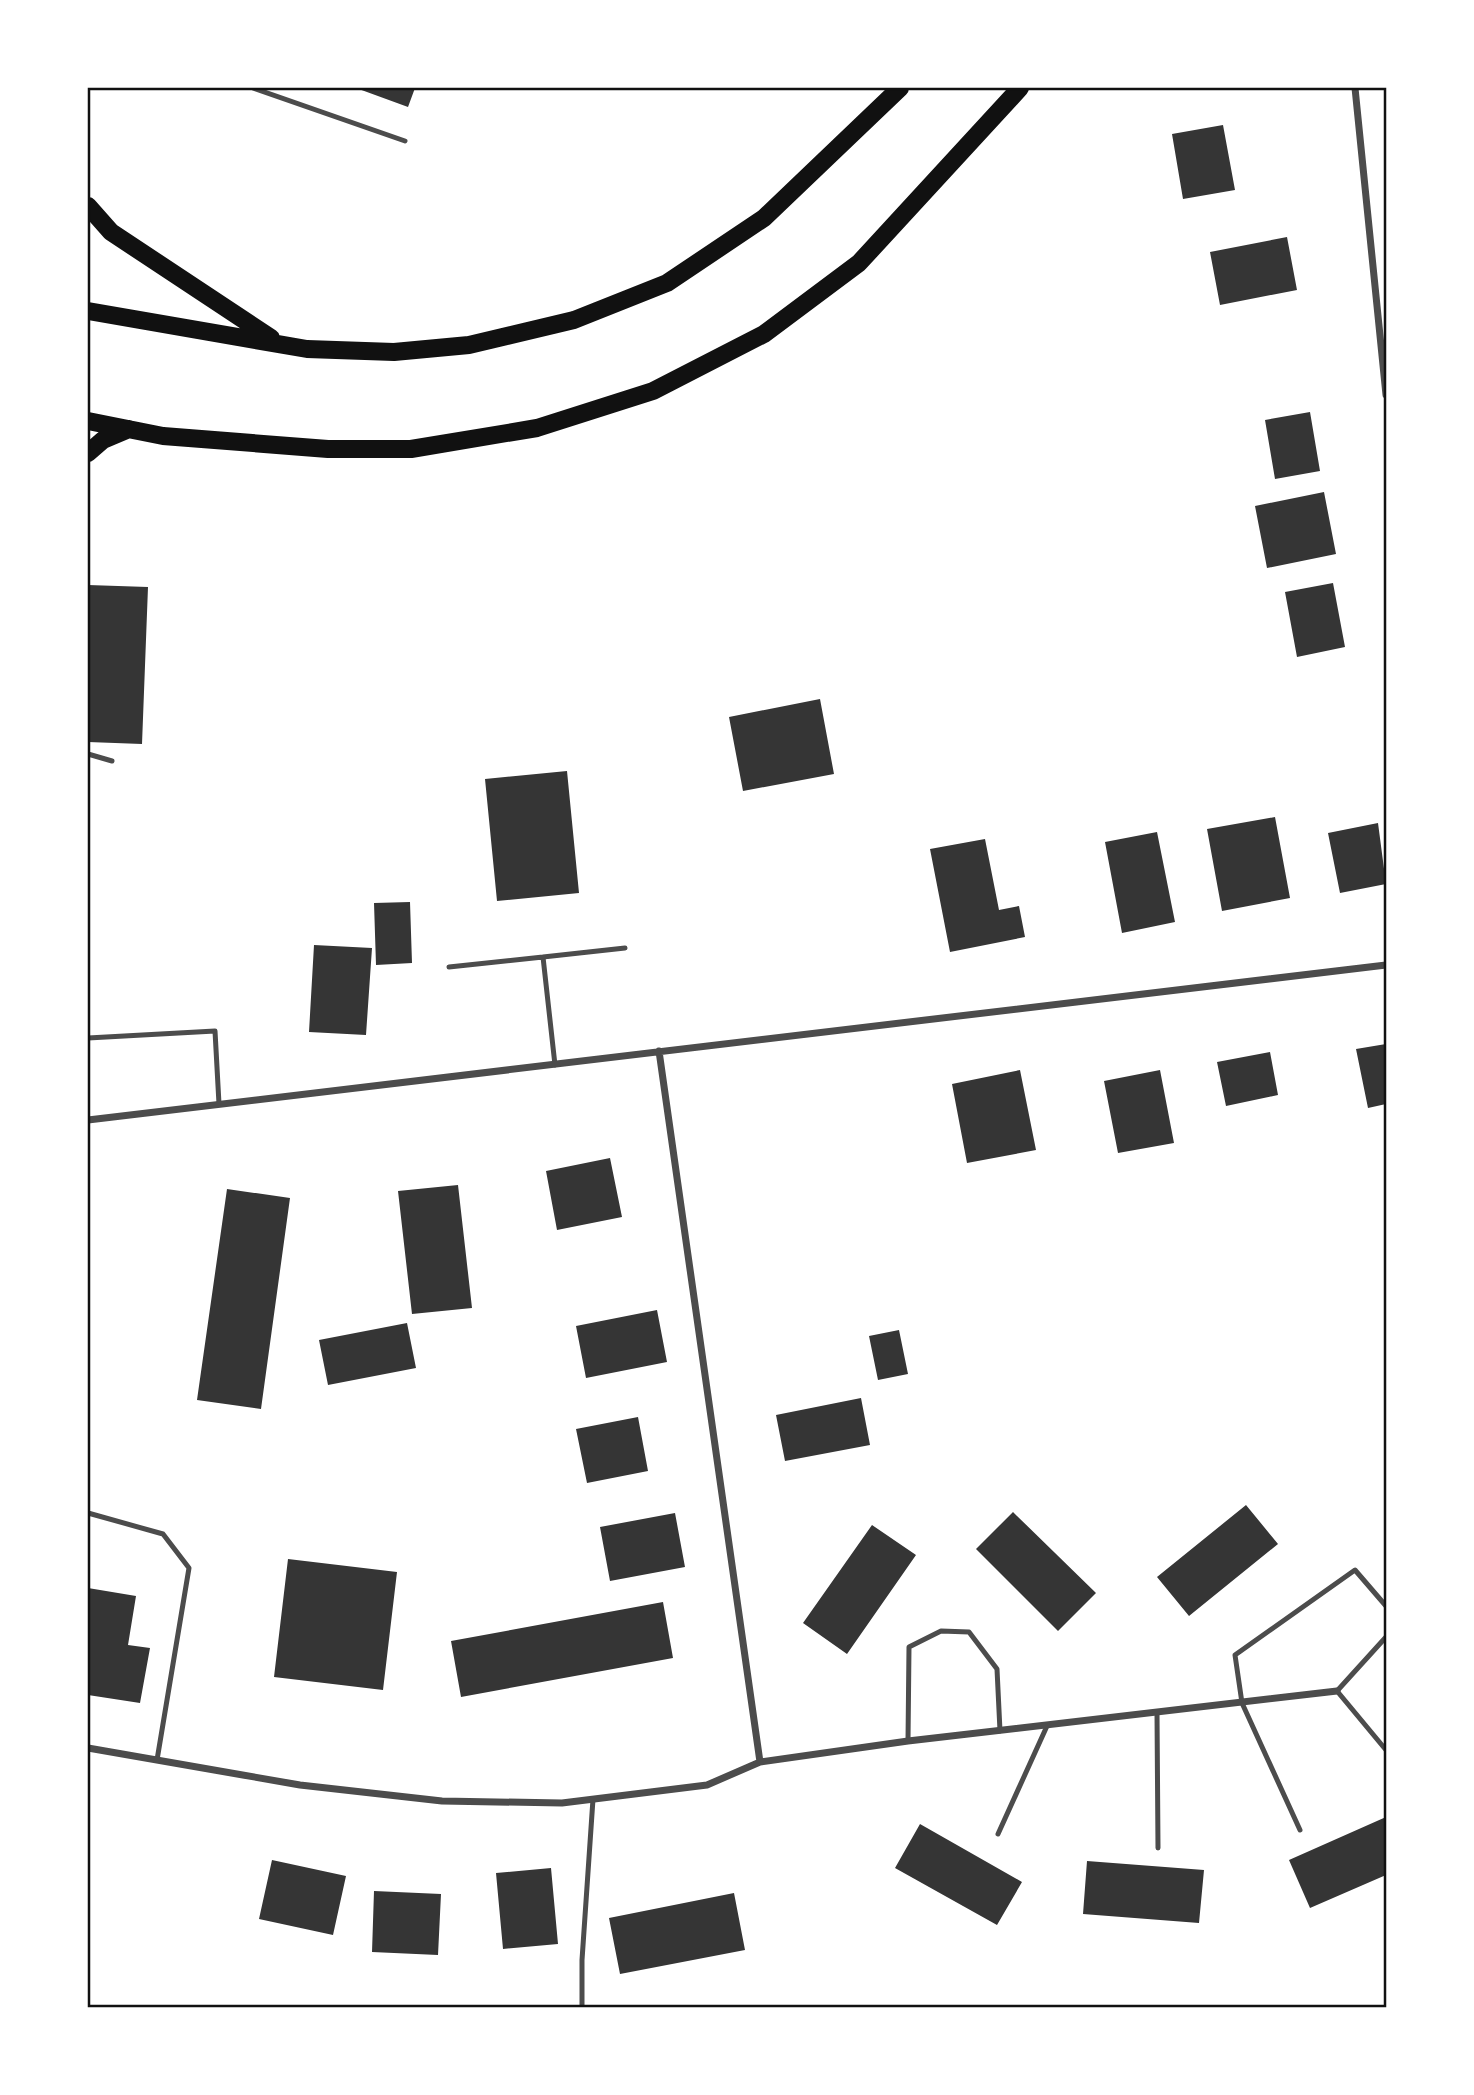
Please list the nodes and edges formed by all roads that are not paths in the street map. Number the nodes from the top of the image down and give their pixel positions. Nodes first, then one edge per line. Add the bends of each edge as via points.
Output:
1 (253, 88) edge
2 (900, 88) edge
3 (1020, 88) edge
4 (1355, 88) edge
5 (405, 141) dead end
6 (88, 206) edge
7 (88, 311) edge
8 (280, 343) junction
9 (1387, 395) edge
10 (88, 421) edge
11 (129, 429) junction
12 (88, 453) edge
13 (88, 754) edge
14 (112, 761) dead end
15 (625, 948) dead end
16 (544, 957) junction
17 (1387, 965) edge
18 (449, 967) dead end
19 (88, 1038) edge
20 (659, 1051) junction
21 (555, 1065) junction
22 (219, 1104) junction
23 (88, 1120) edge
24 (88, 1513) edge
25 (1387, 1606) edge
26 (1387, 1637) edge
27 (1337, 1691) junction
28 (1242, 1703) junction
29 (1157, 1713) junction
30 (1047, 1726) junction
31 (1000, 1731) junction
32 (908, 1741) junction
33 (88, 1748) edge
34 (1387, 1751) edge
35 (157, 1760) junction
36 (760, 1762) junction
37 (593, 1799) junction
38 (1300, 1829) dead end
39 (998, 1834) dead end
40 (1157, 1848) dead end
41 (582, 2007) edge

1 - 5 lane
2 - 8 main road via 764,218 667,283 573,320 469,345 394,352 307,349
3 - 11 main road via 859,263 764,334 653,391 537,428 411,449 328,449 163,436
4 - 9 street
6 - 8 main road via 111,232
7 - 8 main road
10 - 11 main road
11 - 12 main road via 103,440
13 - 14 lane
15 - 16 lane
16 - 18 lane
16 - 21 lane
17 - 20 street
19 - 22 lane via 215,1031
20 - 21 street
20 - 36 street
21 - 22 street
22 - 23 street
24 - 35 lane via 163,1534 188,1568
25 - 28 lane via 1355,1570 1234,1655
26 - 27 lane
27 - 28 street
27 - 34 lane
28 - 29 street
28 - 38 lane
29 - 30 street
29 - 40 lane
30 - 31 street
30 - 39 lane
31 - 32 street
31 - 32 lane via 997,1669 969,1632 941,1631 909,1647
32 - 36 street
33 - 35 street
35 - 37 street via 300,1785 442,1801 562,1803
36 - 37 street via 707,1785
37 - 41 lane

